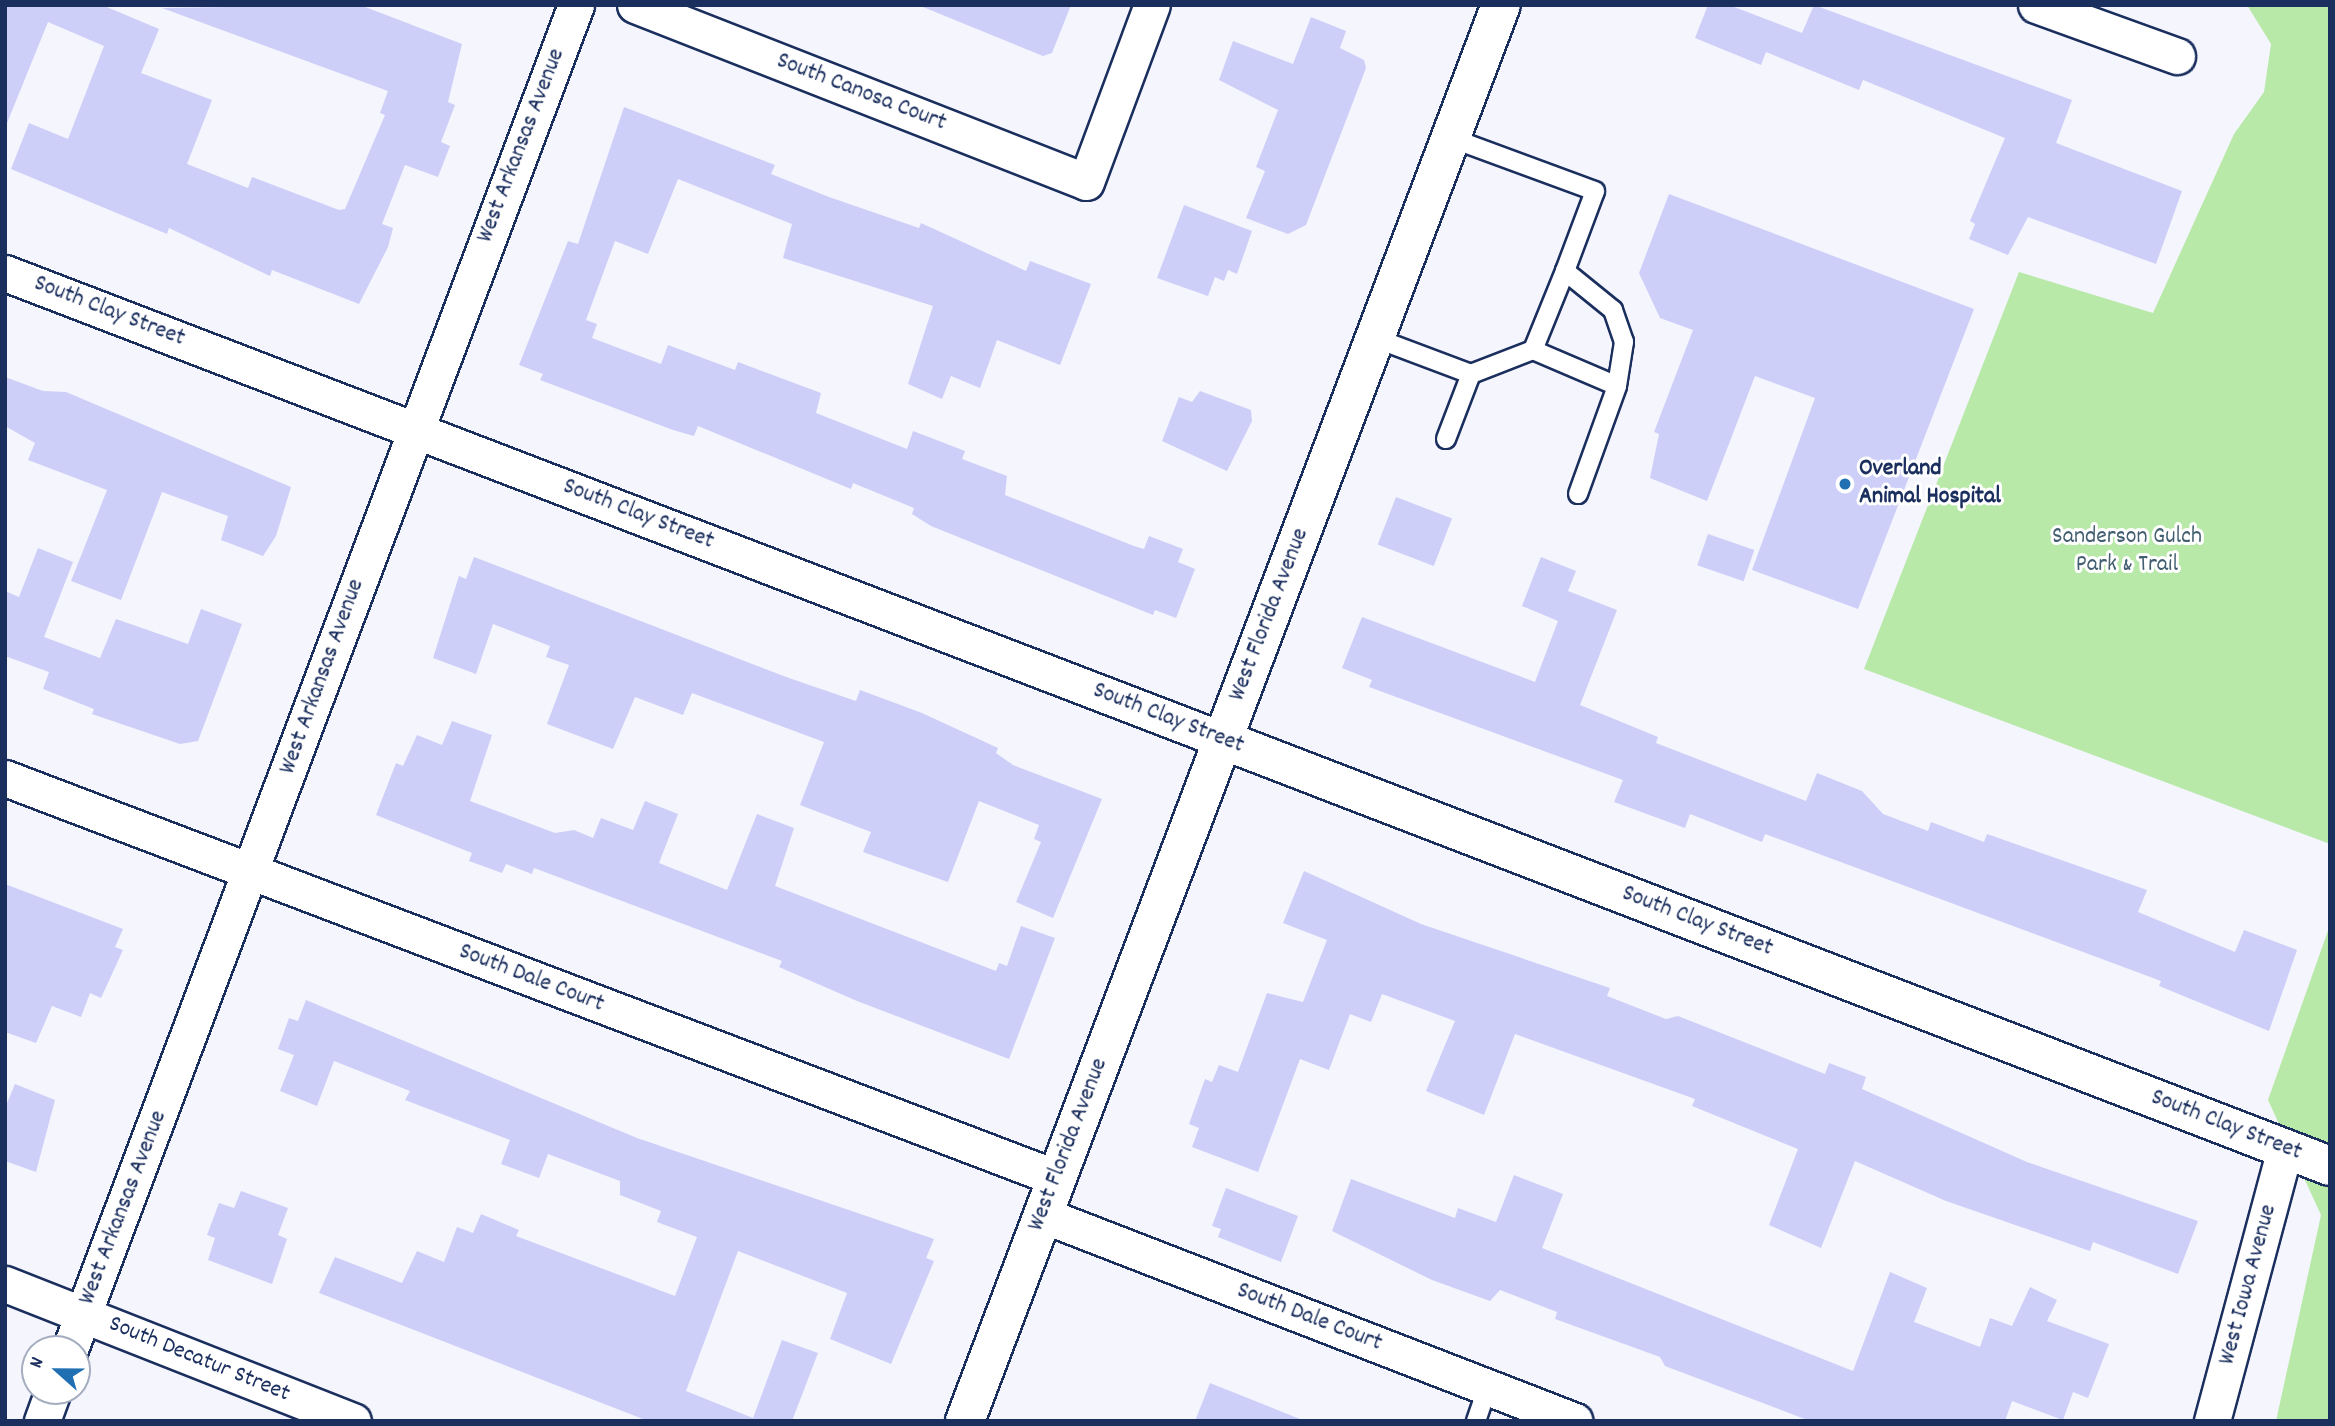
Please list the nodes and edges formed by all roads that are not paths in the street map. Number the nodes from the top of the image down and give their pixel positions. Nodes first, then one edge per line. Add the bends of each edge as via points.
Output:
1 (576, 5) edge
2 (635, 5) edge
3 (1152, 5) edge
4 (1502, 5) edge
5 (2036, 5) edge
6 (2177, 55) dead end
7 (1451, 138) junction
8 (1565, 271) junction
9 (5, 273) edge
10 (1375, 338) junction
11 (1533, 349) junction
12 (1471, 374) junction
13 (1617, 386) junction
14 (414, 429) junction
15 (1446, 439) dead end
16 (1578, 495) dead end
17 (1223, 740) junction
18 (5, 778) edge
19 (252, 873) junction
20 (2286, 1149) junction
21 (2330, 1166) edge
22 (1057, 1178) junction
23 (1043, 1215) junction
24 (5, 1284) edge
25 (83, 1314) junction
26 (75, 1335) edge
27 (1488, 1387) junction
28 (353, 1421) edge
29 (965, 1421) edge
30 (1476, 1421) edge
31 (1575, 1421) edge
32 (2212, 1421) edge

1 - 14 street, West Arkansas Avenue
2 - 3 street, South Canosa Court via 1086,181
4 - 7 street, West Florida Avenue
5 - 6 street
7 - 8 lane via 1595,191
7 - 10 street, West Florida Avenue
8 - 11 lane
8 - 13 lane via 1612,310 1625,342
9 - 14 street, South Clay Street
10 - 12 lane
10 - 17 street, West Florida Avenue
11 - 12 lane
11 - 13 lane
12 - 15 lane
13 - 16 lane
14 - 17 street, South Clay Street
14 - 19 street, West Arkansas Avenue
17 - 20 street, South Clay Street
17 - 22 street, West Florida Avenue
18 - 19 street, South Dale Court
19 - 22 street, South Dale Court
19 - 25 street, West Arkansas Avenue
20 - 21 street, South Clay Street
20 - 32 street, West Iowa Avenue
22 - 23 street, West Florida Avenue
23 - 27 street, South Dale Court
23 - 29 street, West Florida Avenue
24 - 25 street, South Decatur Street
25 - 26 street, West Arkansas Avenue
25 - 28 street, South Decatur Street
27 - 30 lane
27 - 31 street, South Dale Court

